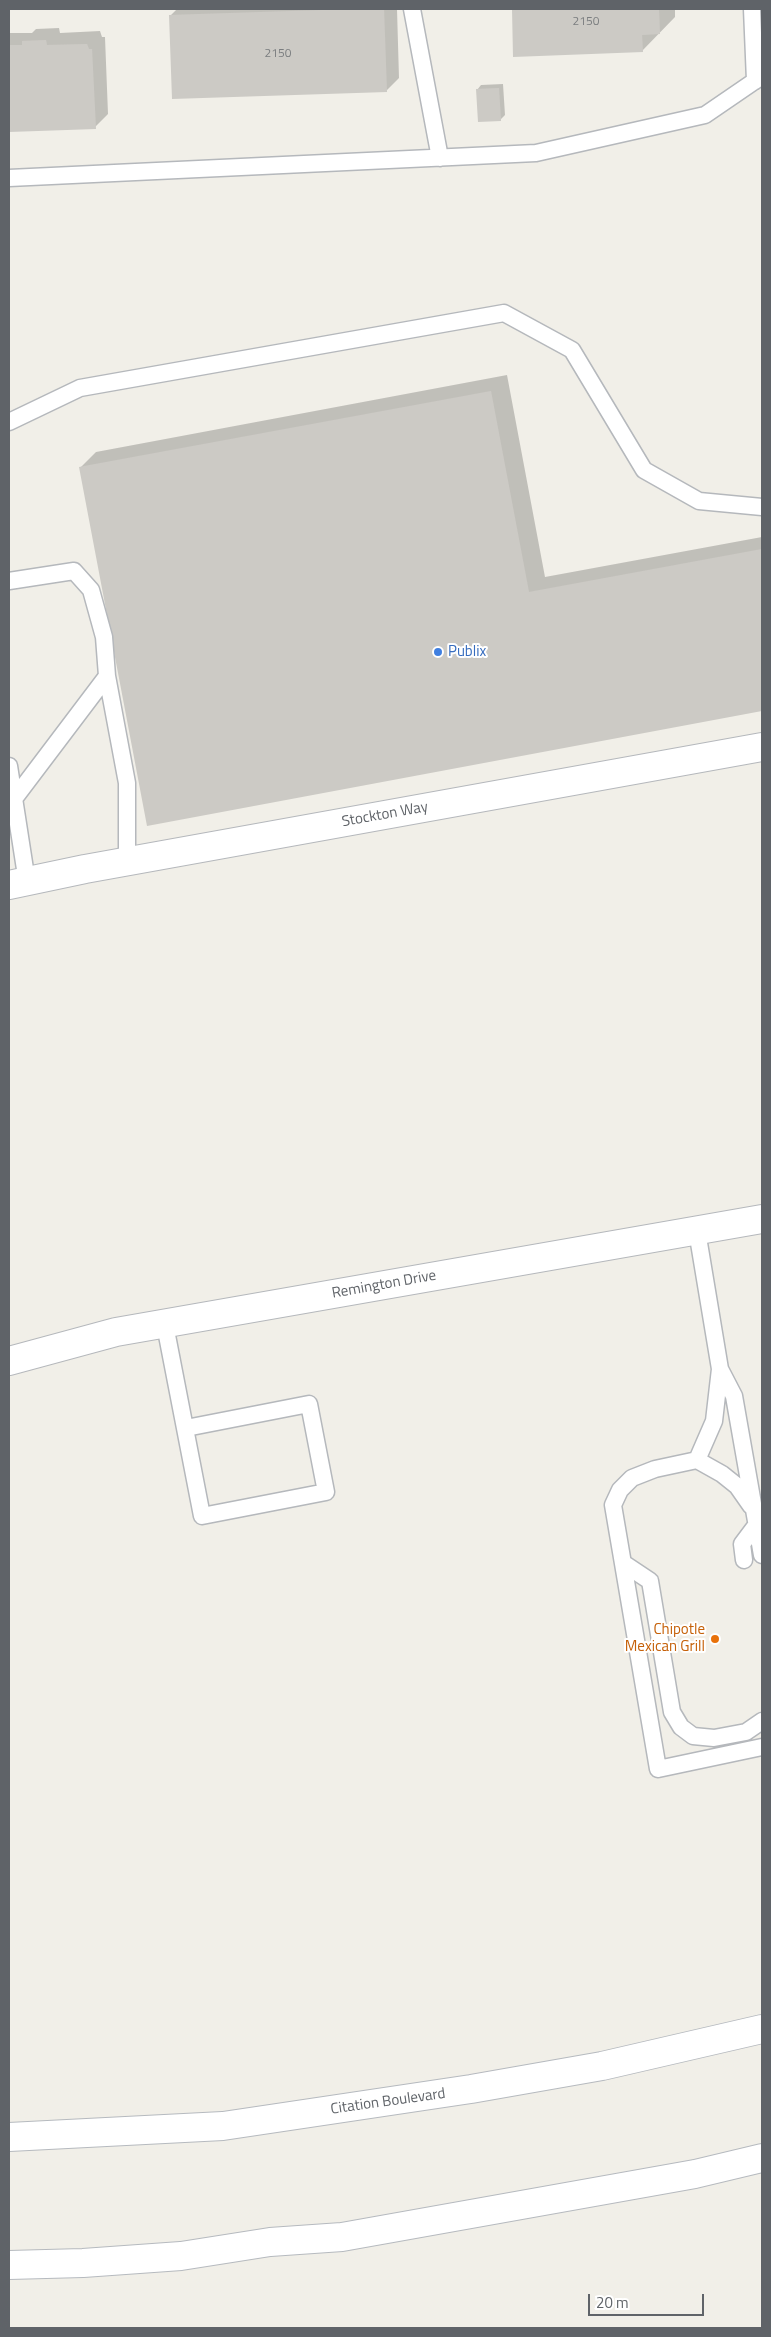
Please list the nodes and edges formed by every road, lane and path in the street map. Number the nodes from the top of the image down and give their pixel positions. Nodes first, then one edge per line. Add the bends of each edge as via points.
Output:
1 (412, 9) edge
2 (752, 9) edge
3 (759, 79) edge
4 (440, 158) junction
5 (9, 178) edge
6 (9, 422) edge
7 (762, 507) edge
8 (9, 581) edge
9 (107, 676) junction
10 (762, 747) edge
11 (9, 766) edge
12 (14, 799) junction
13 (127, 862) junction
14 (18, 883) edge
15 (762, 1219) edge
16 (697, 1231) junction
17 (164, 1325) junction
18 (9, 1361) edge
19 (720, 1369) junction
20 (186, 1428) junction
21 (696, 1460) junction
22 (755, 1517) junction
23 (762, 1555) edge
24 (744, 1560) dead end
25 (623, 1563) junction
26 (762, 1720) edge
27 (762, 1748) edge
28 (762, 2030) edge
29 (9, 2137) edge
30 (762, 2158) edge
31 (9, 2265) edge

1 - 4 lane
2 - 3 lane
3 - 4 lane via 705,115 536,153
4 - 5 lane
6 - 7 lane via 80,388 504,313 572,350 644,470 699,501
8 - 9 lane via 74,571 91,590 104,636
9 - 12 lane
9 - 13 lane via 127,783
10 - 13 street, Stockton Way
11 - 12 lane
12 - 14 lane
13 - 14 street, Stockton Way
15 - 16 street, Remington Drive
16 - 17 street, Remington Drive
16 - 19 lane
17 - 18 street, Remington Drive via 116,1332
17 - 20 lane
19 - 21 lane via 714,1421
19 - 22 lane via 734,1396
20 - 20 lane via 202,1516 326,1492 309,1404
21 - 22 lane via 738,1486
21 - 25 lane via 632,1478 620,1490 613,1505
22 - 23 lane
22 - 24 lane via 742,1544
25 - 26 lane via 650,1581 672,1712 680,1727 692,1736 714,1738 746,1732
25 - 27 lane via 658,1769
28 - 29 street, Citation Boulevard via 602,2066 480,2088 223,2126
30 - 31 street via 685,2176 342,2238 270,2242 181,2256

